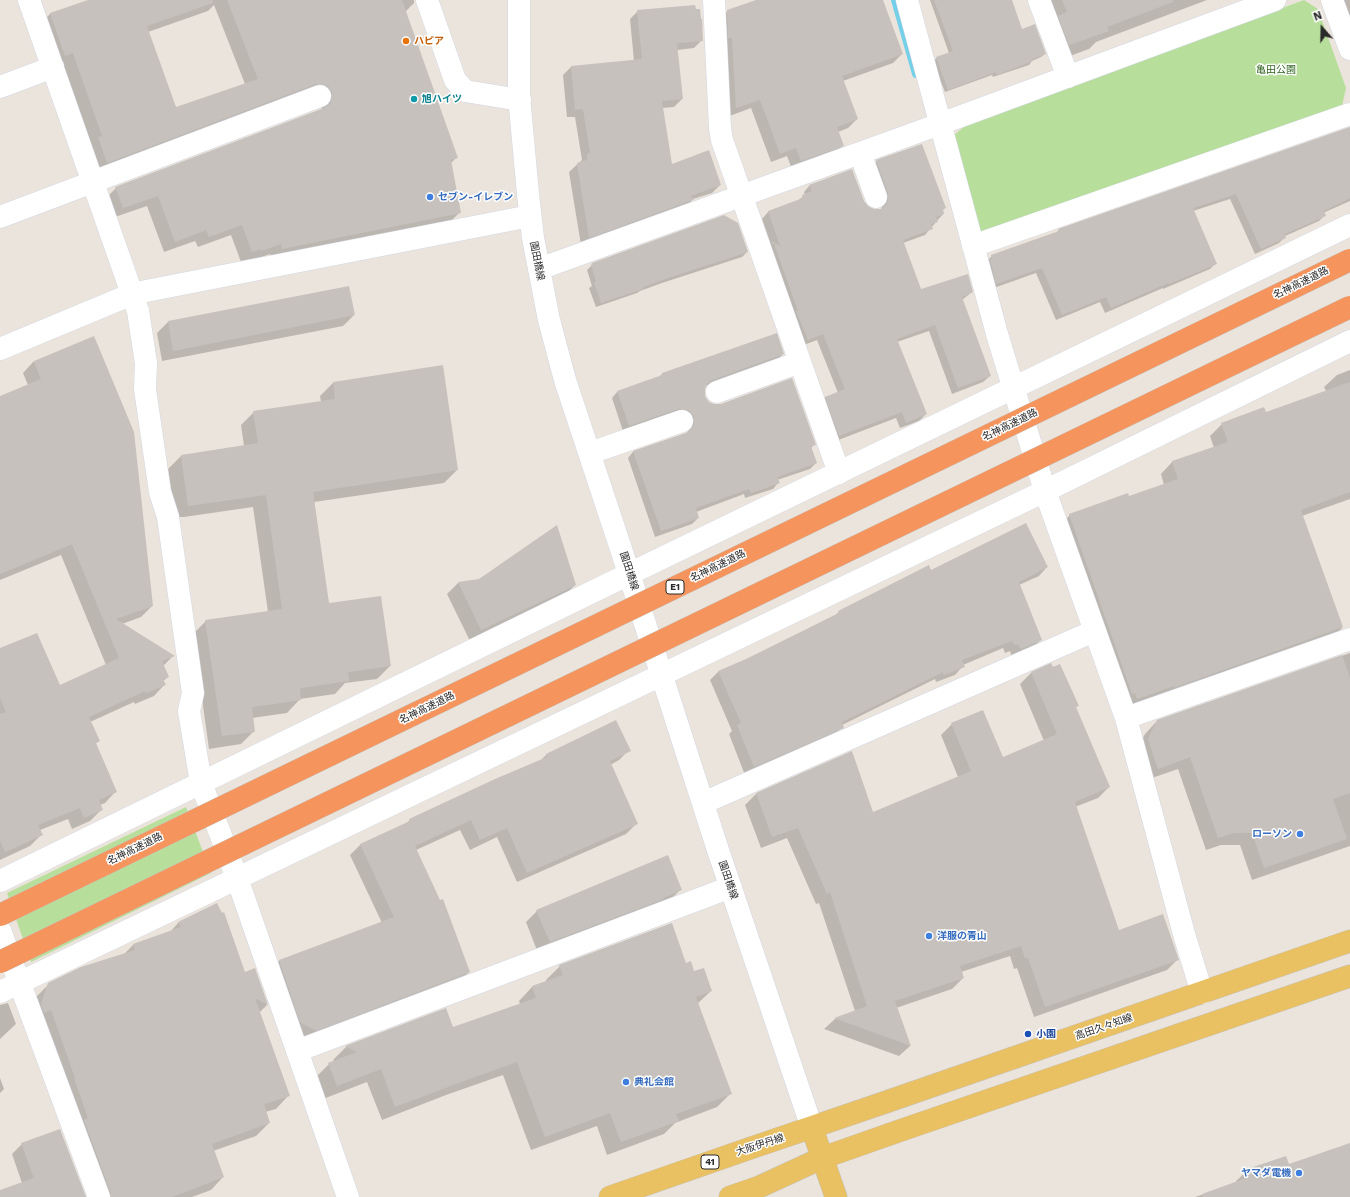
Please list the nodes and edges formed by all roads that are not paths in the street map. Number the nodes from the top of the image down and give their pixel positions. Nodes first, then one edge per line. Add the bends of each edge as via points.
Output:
1 (29, 0) edge
2 (427, 0) edge
3 (519, 0) edge
4 (714, 0) edge
5 (907, 0) edge
6 (1039, 0) edge
7 (1275, 0) edge
8 (1332, 0) edge
9 (1350, 49) edge
10 (53, 67) junction
11 (1068, 76) junction
12 (0, 87) edge
13 (320, 96) dead end
14 (520, 100) junction
15 (1350, 114) edge
16 (940, 124) junction
17 (860, 153) junction
18 (94, 180) junction
19 (741, 195) junction
20 (876, 197) dead end
21 (530, 216) junction
22 (0, 217) edge
23 (1350, 225) edge
24 (973, 246) junction
25 (1350, 260) edge
26 (539, 269) junction
27 (133, 294) junction
28 (1350, 307) edge
29 (1350, 341) edge
30 (0, 349) edge
31 (800, 362) junction
32 (1014, 388) junction
33 (717, 392) dead end
34 (682, 420) dead end
35 (590, 453) junction
36 (839, 472) junction
37 (1045, 491) junction
38 (629, 574) junction
39 (1094, 631) junction
40 (1350, 639) edge
41 (662, 675) junction
42 (1126, 718) junction
43 (202, 783) junction
44 (703, 803) junction
45 (237, 878) junction
46 (0, 881) edge
47 (730, 887) junction
48 (0, 915) edge
49 (0, 930) edge
50 (1350, 941) edge
51 (0, 962) edge
52 (1350, 976) edge
53 (20, 982) junction
54 (0, 992) edge
55 (1202, 993) junction
56 (297, 1051) junction
57 (812, 1128) junction
58 (822, 1158) junction
59 (99, 1197) edge
60 (348, 1197) edge
61 (610, 1197) edge
62 (730, 1197) edge
63 (836, 1197) edge

1 - 10 street
2 - 14 street via 455,80 465,91
3 - 14 street, 園田橋線
4 - 19 street via 720,128
5 - 16 street
6 - 11 street
7 - 11 street
8 - 9 street
10 - 12 street
10 - 18 street
11 - 16 street
13 - 18 street
14 - 21 street, 園田橋線
15 - 24 street
16 - 17 street
16 - 24 street
17 - 19 street
17 - 20 street
18 - 22 street
18 - 27 street
19 - 26 street
19 - 31 street
21 - 26 street, 園田橋線
21 - 27 street
23 - 32 street
24 - 32 street
25 - 48 highway, 名神高速道路 / E1, bridge
26 - 35 street, 園田橋線 via 565,380
27 - 30 street
27 - 43 street via 146,363 145,389 160,492 168,517 193,693 189,711
28 - 51 highway, bridge
29 - 37 street
31 - 33 street
31 - 36 street
32 - 36 street
32 - 37 street
34 - 35 street
35 - 38 street, 園田橋線
36 - 38 street
37 - 39 street
37 - 41 street
38 - 41 street, 園田橋線
38 - 43 street
39 - 42 street
39 - 44 street
40 - 42 street
41 - 44 street, 園田橋線
41 - 45 street
42 - 55 street
43 - 45 street
43 - 46 street
44 - 47 street, 園田橋線
45 - 53 street
45 - 56 street
47 - 56 street
47 - 57 street, 園田橋線
49 - 53 street
50 - 55 main road, 高田久々知線
52 - 58 main road
53 - 54 street
53 - 59 street
55 - 57 main road, 高田久々知線
56 - 60 street
57 - 58 main road
57 - 61 main road, 大阪伊丹線 / 41
58 - 62 main road via 759,1187
58 - 63 main road

